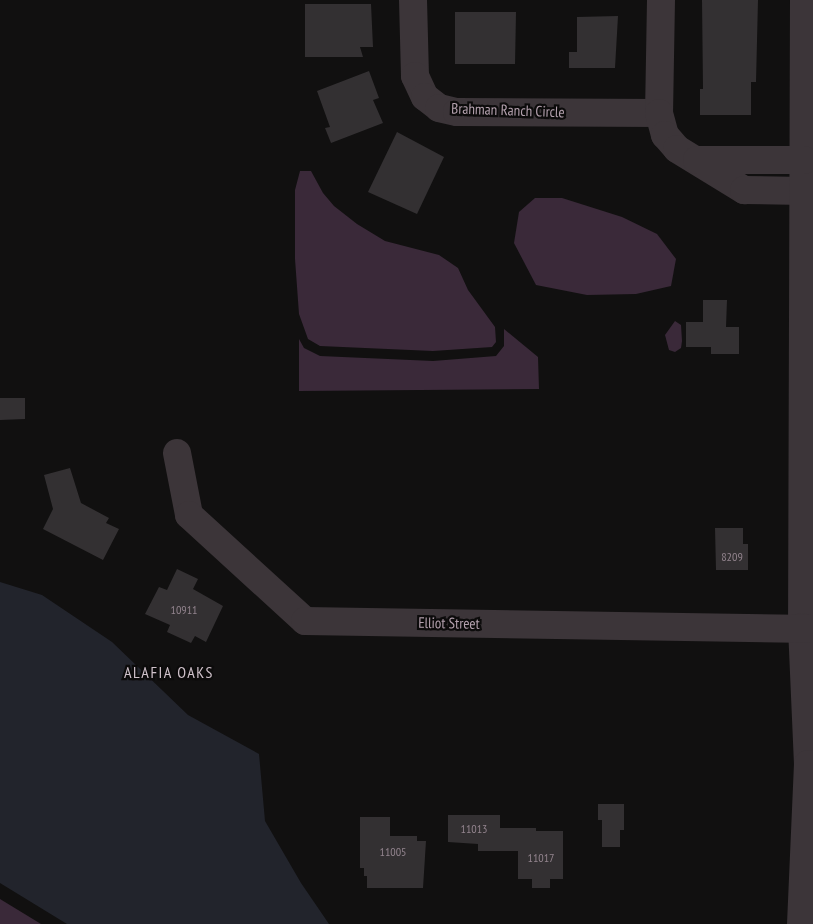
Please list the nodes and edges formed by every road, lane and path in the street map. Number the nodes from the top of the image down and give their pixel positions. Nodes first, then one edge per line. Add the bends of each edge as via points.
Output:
1 (414, 0) edge
2 (661, 0) edge
3 (804, 0) edge
4 (659, 112) junction
5 (806, 177) edge
6 (177, 453) dead end
7 (808, 628) edge
8 (810, 767) edge
9 (801, 924) edge

1 - 4 street, Brahman Ranch Circle via 415,76 424,97 439,108 457,112
2 - 4 street
3 - 5 street
4 - 5 street via 665,135 676,149 694,160
5 - 7 street
6 - 7 street, Elliot Street via 189,515 305,621
7 - 8 street
8 - 9 street

